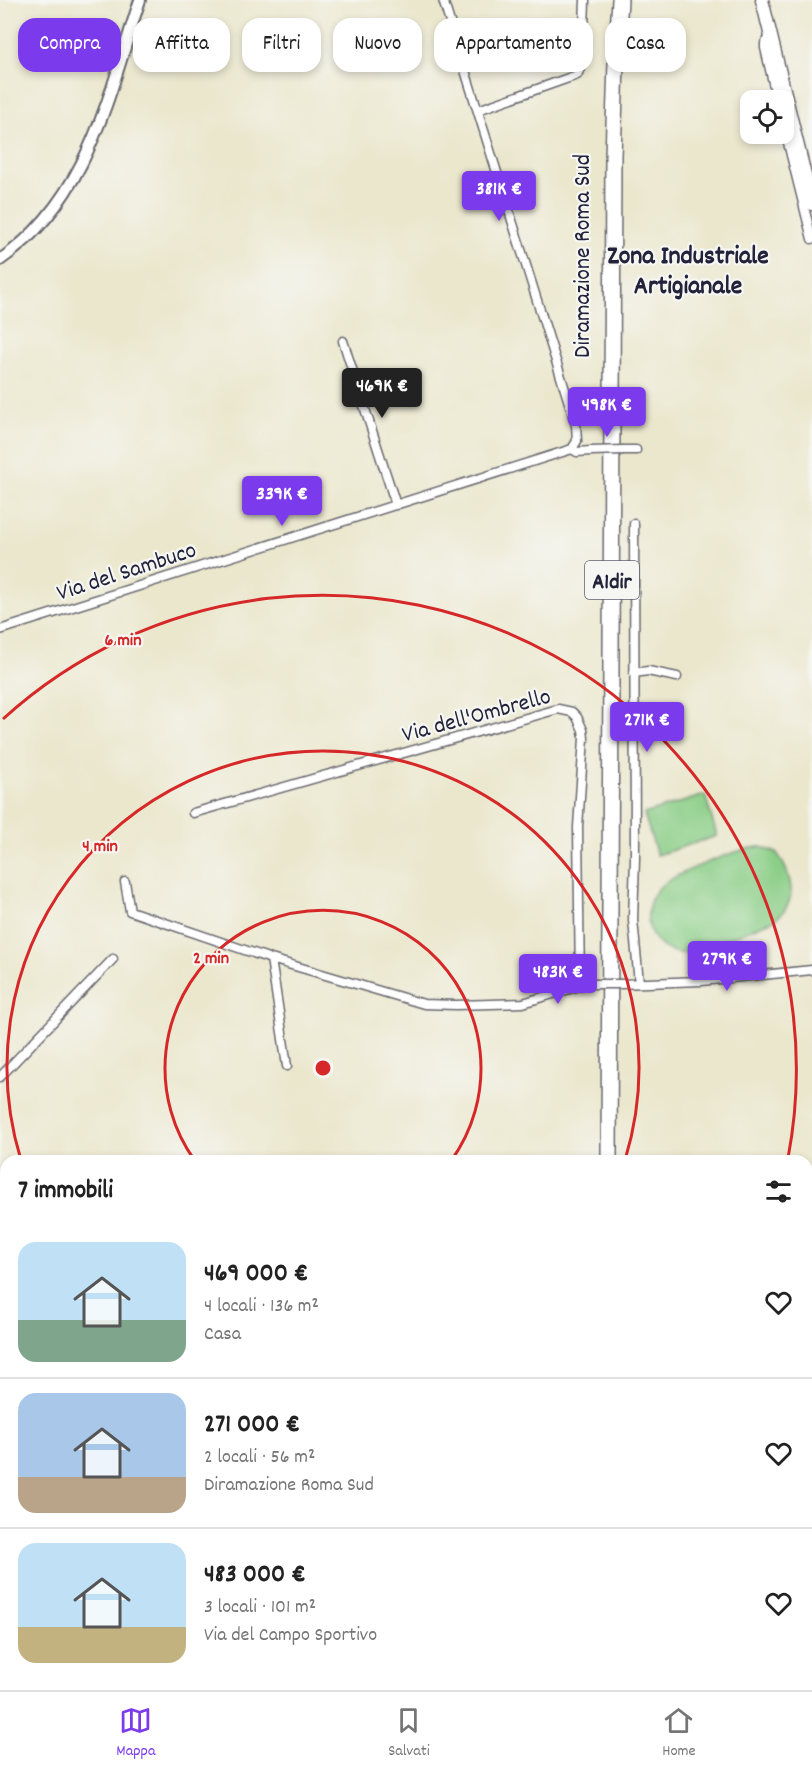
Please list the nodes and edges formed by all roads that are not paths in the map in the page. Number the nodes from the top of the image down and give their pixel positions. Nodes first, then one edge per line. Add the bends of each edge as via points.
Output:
1 (140, 0) edge
2 (443, 0) edge
3 (585, 0) edge
4 (611, 0) edge
5 (620, 0) edge
6 (762, 0) edge
7 (771, 37) junction
8 (775, 90) edge
9 (478, 110) junction
10 (788, 144) edge
11 (810, 188) edge
12 (812, 204) edge
13 (812, 239) edge
14 (0, 260) edge
15 (343, 341) dead end
16 (572, 449) junction
17 (636, 450) dead end
18 (396, 505) junction
19 (634, 524) dead end
20 (0, 630) edge
21 (634, 674) junction
22 (677, 677) dead end
23 (193, 813) dead end
24 (125, 882) dead end
25 (113, 959) dead end
26 (271, 959) junction
27 (812, 970) edge
28 (639, 983) junction
29 (584, 985) junction
30 (287, 1066) dead end
31 (0, 1077) edge
32 (600, 1155) edge
33 (609, 1155) edge

1 - 14 street via 82,165 45,221
2 - 9 street
3 - 9 street via 583,58 577,75
4 - 32 highway, Diramazione Roma Sud / A1dir via 603,157
5 - 33 highway, Diramazione Roma Sud / A1dir via 613,156
6 - 7 main road
7 - 8 street via 765,50
7 - 11 main road
9 - 16 street via 576,425 577,441
10 - 13 street
11 - 12 main road
15 - 18 street
16 - 17 street, bridge
16 - 18 street, Via del Sambuco
18 - 20 street, Via del Sambuco
19 - 21 street
21 - 22 street via 648,671
21 - 28 street via 633,920
23 - 29 street, Via dell'Ombrello via 558,709 572,712 581,723 584,738 578,827
24 - 26 street via 130,911
25 - 31 street
26 - 29 street via 435,1005 523,1003
26 - 30 street
27 - 28 street
28 - 29 street, bridge

